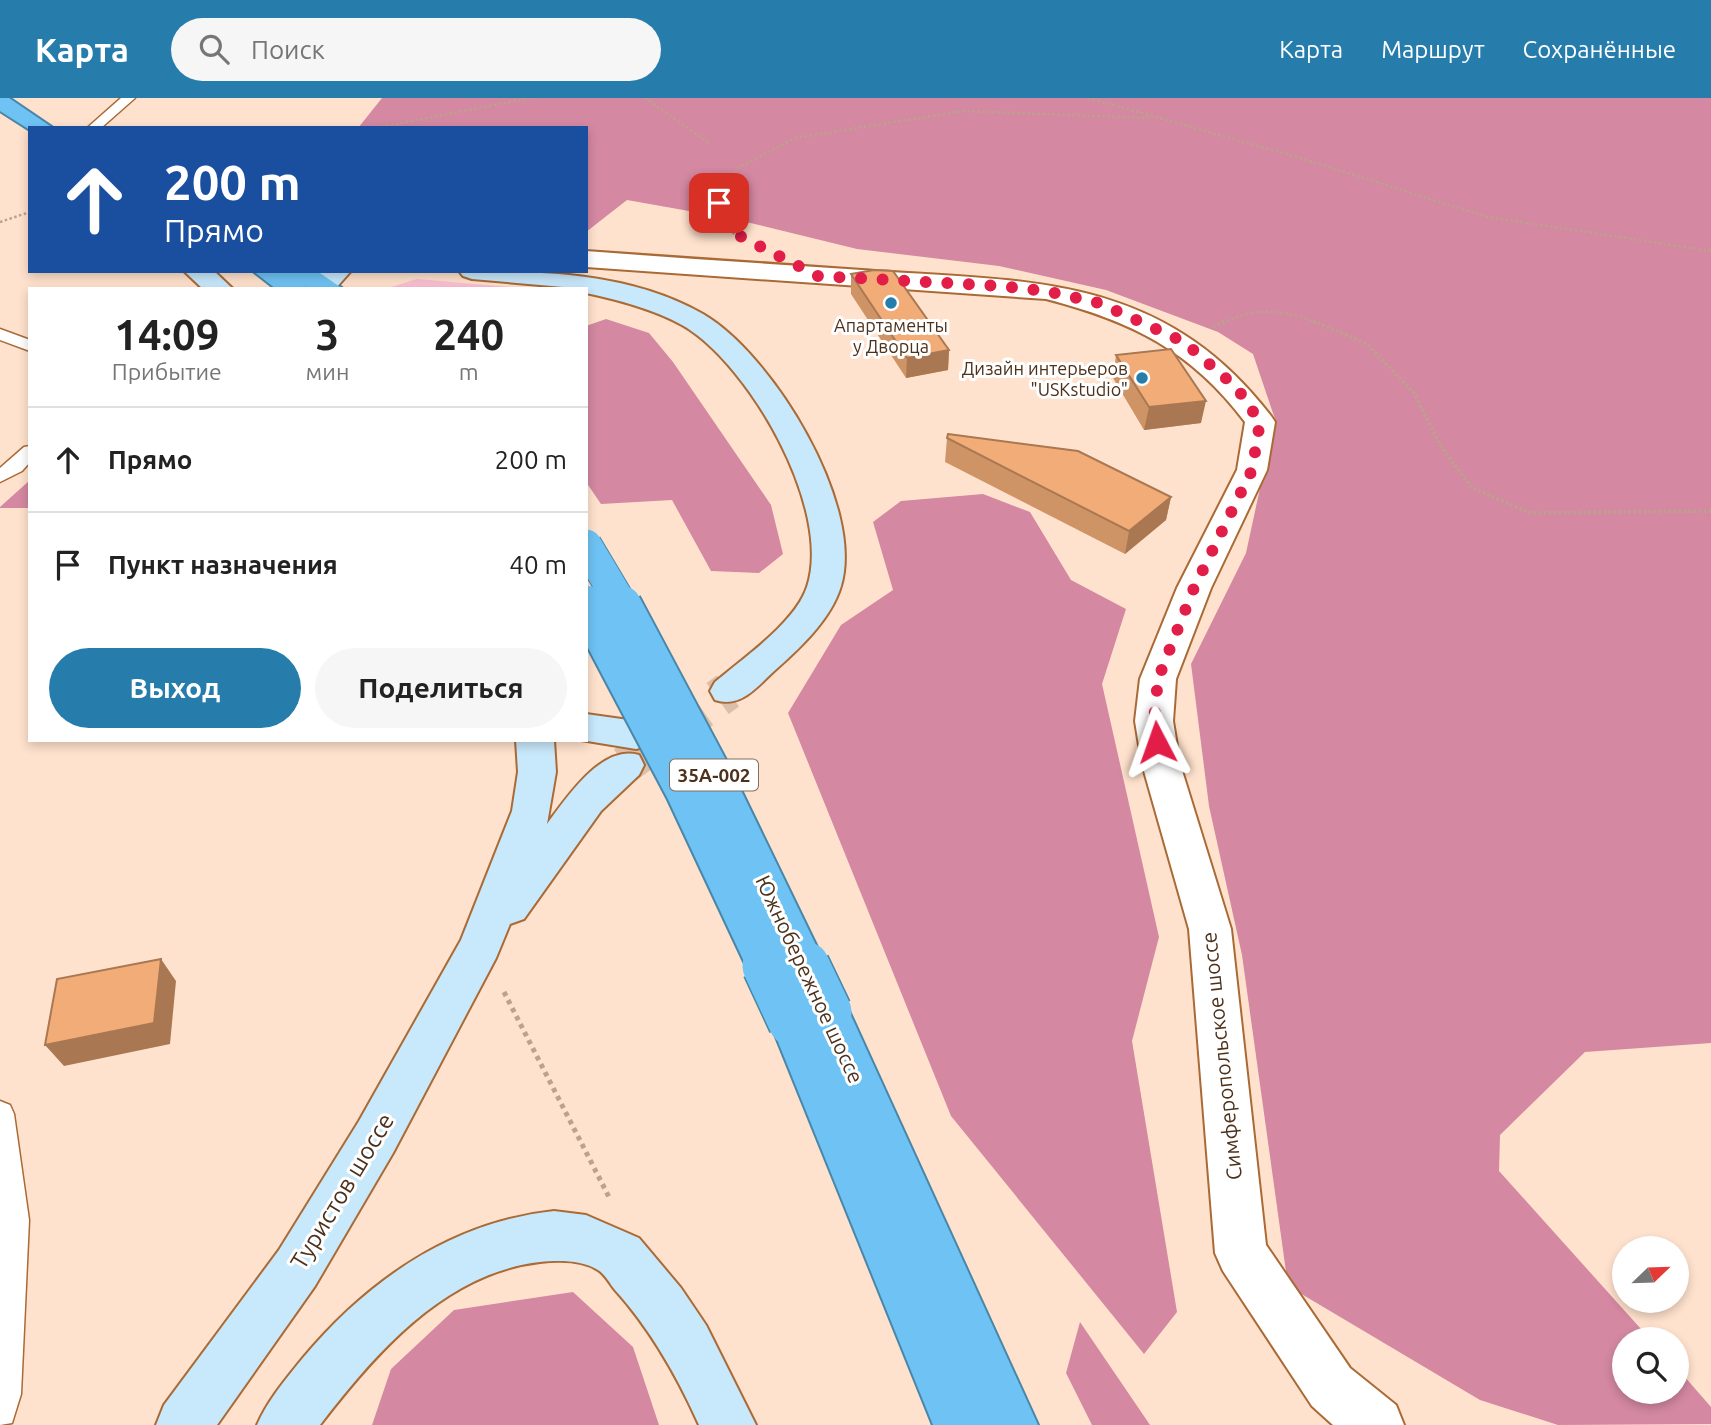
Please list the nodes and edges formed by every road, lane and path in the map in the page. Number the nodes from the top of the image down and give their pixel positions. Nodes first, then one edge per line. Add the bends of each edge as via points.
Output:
1 (129, 98) edge
2 (530, 98) edge
3 (645, 98) edge
4 (1088, 98) edge
5 (0, 102) edge
6 (1154, 118) junction
7 (0, 121) edge
8 (39, 126) edge
9 (95, 126) edge
10 (386, 126) edge
11 (28, 138) edge
12 (709, 143) dead end
13 (28, 213) edge
14 (0, 222) edge
15 (740, 237) dead end
16 (1711, 251) edge
17 (588, 259) edge
18 (200, 273) edge
19 (269, 273) edge
20 (304, 273) edge
21 (486, 273) edge
22 (331, 282) edge
23 (217, 287) edge
24 (291, 287) edge
25 (586, 287) edge
26 (588, 287) edge
27 (658, 305) junction
28 (588, 311) edge
29 (0, 334) edge
30 (1184, 342) junction
31 (28, 345) edge
32 (28, 453) edge
33 (0, 476) edge
34 (1711, 511) edge
35 (588, 548) edge
36 (588, 608) edge
37 (728, 691) tunnel mouth
38 (681, 725) dead end
39 (588, 728) edge
40 (535, 742) edge
41 (625, 765) tunnel mouth
42 (481, 945) junction
43 (810, 1017) junction
44 (0, 1114) edge
45 (611, 1202) dead end
46 (0, 1411) edge
47 (184, 1425) edge
48 (285, 1425) edge
49 (728, 1425) edge
50 (961, 1425) edge
51 (1010, 1425) edge
52 (1376, 1425) edge

1 - 9 lane
2 - 10 path
3 - 12 path via 696,128
4 - 6 path
5 - 8 highway
6 - 15 path via 963,111 795,138 738,168 719,203 722,220
6 - 16 path via 1287,153 1488,217
7 - 11 highway
13 - 14 path
17 - 30 street, Симферопольское шоссе via 1046,291 1099,303
18 - 23 main road
19 - 24 highway
20 - 22 highway
21 - 25 main road
26 - 27 main road
27 - 28 main road
27 - 37 main road via 696,322 723,341 754,375 795,446 828,529 831,556 825,586 811,609
29 - 31 lane
30 - 34 path via 1232,318 1268,310 1296,314 1367,344 1414,393 1442,448 1472,488 1531,513
30 - 52 street, Симферопольское шоссе via 1237,388 1260,422 1252,470 1194,588 1158,679 1154,721 1161,764 1210,929 1241,1253 1331,1387
32 - 33 lane
35 - 43 highway, Южнобережное шоссе / 35А-002, bridge via 644,639 700,747
36 - 43 highway, Южнобережное шоссе / 35А-002, bridge
38 - 39 main road via 636,734
40 - 42 main road, Туристов шоссе via 533,811
41 - 42 main road, Туристов шоссе via 587,800
42 - 45 path
42 - 47 main road, Туристов шоссе via 376,1137 297,1268
43 - 50 highway, Южнобережное шоссе / 35А-002
43 - 51 highway, Южнобережное шоссе / 35А-002
44 - 46 lane via 14,1220 5,1394
48 - 49 main road via 376,1319 488,1247 540,1234 589,1242 617,1253 660,1300 707,1379

